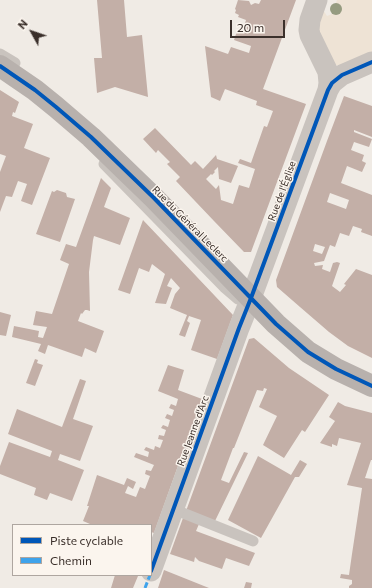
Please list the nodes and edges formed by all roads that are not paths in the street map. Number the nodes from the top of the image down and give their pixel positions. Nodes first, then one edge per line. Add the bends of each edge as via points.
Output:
1 (317, 0) edge
2 (0, 54) edge
3 (372, 62) edge
4 (4, 69) edge
5 (47, 87) dead end
6 (328, 90) junction
7 (58, 101) junction
8 (249, 302) junction
9 (372, 386) edge
10 (173, 509) junction
11 (254, 541) dead end
12 (152, 568) edge
13 (150, 576) edge
14 (145, 588) edge

1 - 6 street via 309,30 328,72
2 - 5 lane
3 - 6 street via 342,75
4 - 7 main road, Rue du Général Leclerc
6 - 8 street, Rue de l'Église
7 - 8 main road, Rue du Général Leclerc via 154,198
7 - 8 lane via 68,123 134,196 238,300
8 - 9 main road, Rue du Général Leclerc via 317,358
8 - 10 street, Rue Jeanne d'Arc
10 - 11 lane
10 - 12 street, Rue Jeanne d'Arc
13 - 14 street

